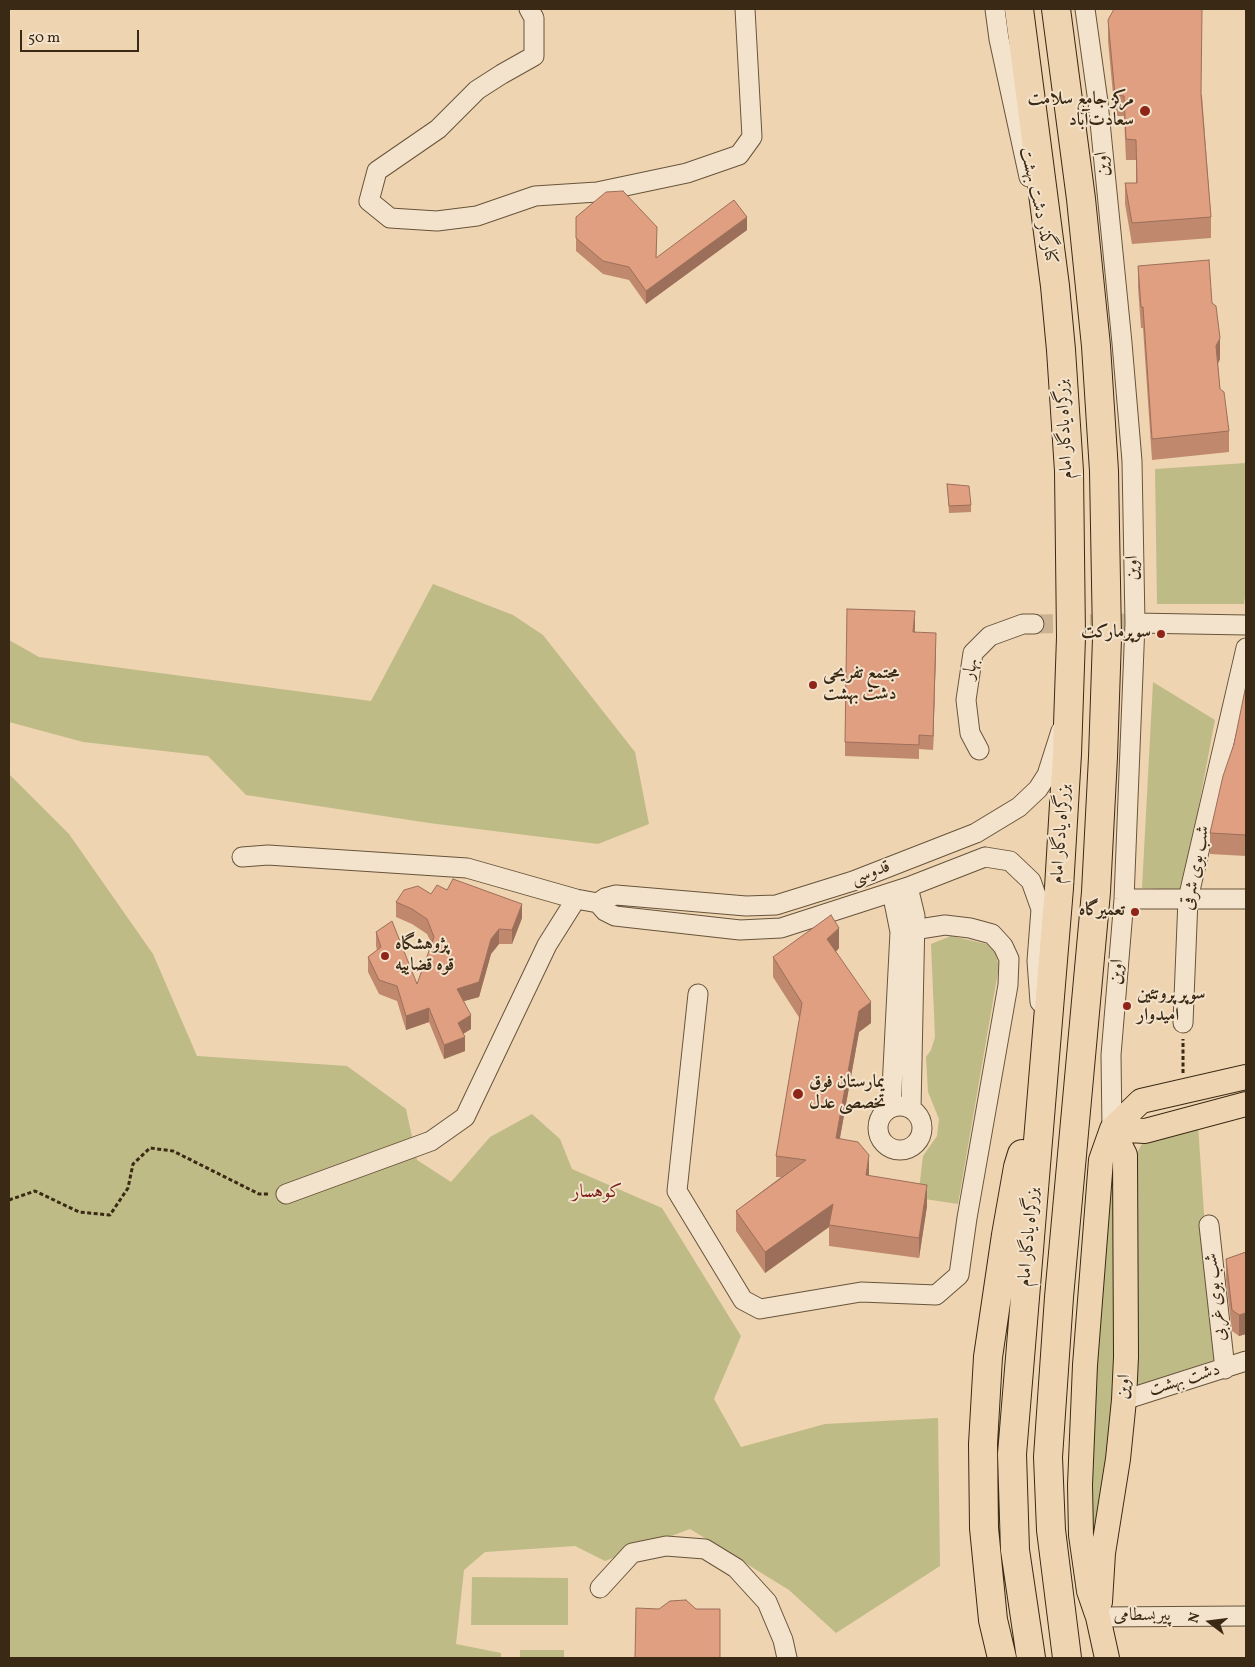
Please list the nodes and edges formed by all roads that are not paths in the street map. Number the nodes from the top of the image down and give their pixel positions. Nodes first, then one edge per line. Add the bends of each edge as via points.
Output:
1 (529, 9) edge
2 (745, 9) edge
3 (995, 9) edge
4 (1019, 9) edge
5 (1056, 9) edge
6 (1085, 9) edge
7 (1055, 286) junction
8 (1135, 623) junction
9 (1034, 624) tunnel mouth
10 (1246, 624) edge
11 (1246, 648) edge
12 (1069, 705) junction
13 (980, 750) dead end
14 (976, 833) junction
15 (242, 857) dead end
16 (986, 857) junction
17 (900, 889) junction
18 (576, 899) junction
19 (1124, 899) junction
20 (1188, 899) junction
21 (1246, 900) edge
22 (598, 903) junction
23 (908, 931) junction
24 (698, 994) dead end
25 (1183, 1023) road end
26 (1047, 1032) junction
27 (1246, 1076) edge
28 (1042, 1088) junction
29 (1246, 1104) edge
30 (891, 1108) junction
31 (911, 1109) junction
32 (1112, 1128) junction
33 (286, 1194) road end
34 (1209, 1225) dead end
35 (1246, 1361) edge
36 (1225, 1369) junction
37 (1124, 1400) junction
38 (600, 1588) dead end
39 (1246, 1616) edge
40 (1098, 1617) junction
41 (787, 1658) edge
42 (1002, 1658) edge
43 (1032, 1658) edge
44 (1067, 1658) edge
45 (1107, 1658) edge

1 - 2 street via 534,18 534,56 477,90 438,129 377,171 369,201 390,218 437,221 477,216 535,196 597,192 687,173 739,155 752,137
3 - 7 street, کنارگذر دشت بهشت
4 - 7 highway, بزرگراه یادگار امام
5 - 44 highway, بزرگراه یادگار امام via 1096,346 1104,471 1107,638 1096,892 1058,1297 1048,1457 1051,1530
6 - 8 street, اوین via 1098,102 1132,451
7 - 12 highway, بزرگراه یادگار امام via 1069,471
8 - 10 street
8 - 19 street, اوین
9 - 13 street, بهار via 1023,624 990,636 973,654 966,700 970,733
11 - 20 street, شب بوی شرقی
12 - 14 street, قدوسی via 1038,790 1019,807
12 - 26 highway, بزرگراه یادگار امام
14 - 16 street
14 - 22 street, قدوسی via 853,881 776,905 746,906 616,895
15 - 18 street via 268,855 467,868
16 - 17 street
16 - 26 street via 1010,862 1031,881 1041,910 1037,961 1039,1000
17 - 22 street via 781,928 748,930 615,916
17 - 23 street
18 - 22 street
18 - 33 street via 547,945 464,1118 431,1141
19 - 20 street
19 - 32 street, اوین via 1111,1055
20 - 21 street
20 - 25 street, شب بوی شرقی
23 - 24 street via 945,925 992,934 1009,959 1008,985 966,1218 959,1275 936,1295 861,1292 760,1309 743,1300 677,1191
23 - 30 street
23 - 31 street
26 - 28 highway, بزرگراه یادگار امام
27 - 32 main road via 1141,1102
28 - 42 highway via 1018,1167 988,1357 983,1444 984,1528 994,1620
28 - 43 highway, بزرگراه یادگار امام via 1012,1454 1015,1550
29 - 32 main road via 1145,1131
30 - 31 street
30 - 31 street via 881,1118 879,1133 887,1145 901,1149 914,1144 921,1133 920,1119
32 - 37 main road, اوین via 1125,1155
32 - 40 main road, اوین via 1101,1160 1080,1455 1084,1556 1088,1592
34 - 36 street, شب بوی غربی
35 - 36 street, دشت بهشت
36 - 37 street, دشت بهشت
37 - 40 main road, اوین via 1103,1553
38 - 41 street via 632,1553 666,1546 705,1549 736,1568 767,1602
39 - 40 street, پیربسطامی
40 - 45 main road, اوین

